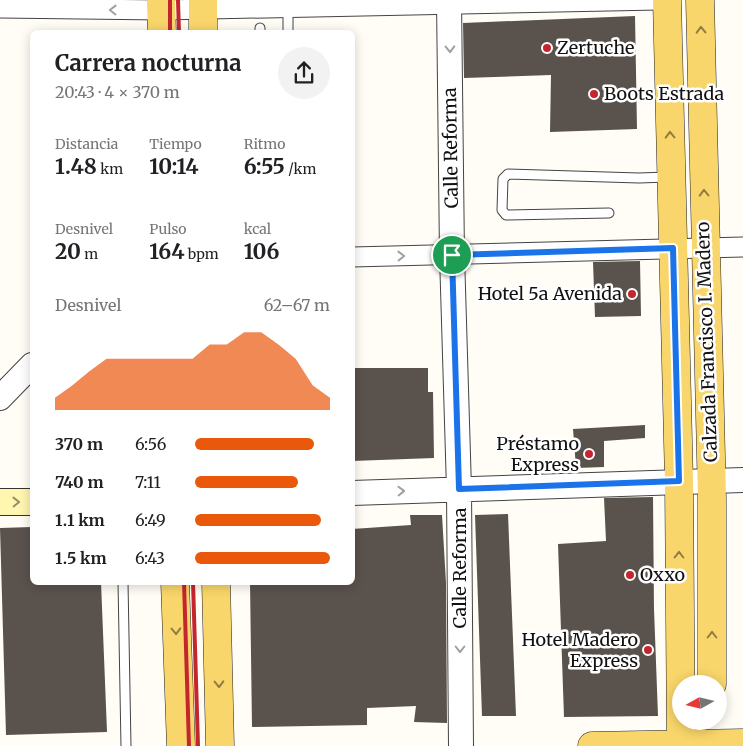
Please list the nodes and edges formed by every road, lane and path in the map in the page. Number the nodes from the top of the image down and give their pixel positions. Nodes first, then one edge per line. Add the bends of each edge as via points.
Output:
1 (659, 0) edge
2 (667, 0) edge
3 (700, 0) edge
4 (449, 2) edge
5 (298, 5) edge
6 (0, 8) edge
7 (162, 14) edge
8 (203, 14) edge
9 (289, 30) edge
10 (671, 177) junction
11 (609, 214) dead end
12 (743, 247) edge
13 (673, 248) junction
14 (704, 248) junction
15 (452, 255) junction
16 (355, 257) edge
17 (30, 367) edge
18 (0, 398) edge
19 (743, 480) edge
20 (679, 481) junction
21 (711, 481) junction
22 (459, 489) junction
23 (355, 493) edge
24 (0, 502) edge
25 (30, 502) edge
26 (123, 585) edge
27 (175, 585) edge
28 (216, 585) edge
29 (712, 675) edge
30 (713, 737) edge
31 (743, 743) edge
32 (681, 745) edge
33 (126, 746) edge
34 (181, 746) edge
35 (220, 746) edge
36 (461, 746) edge
37 (592, 746) edge

1 - 4 street
10 -> 2 main road, Calzada Francisco I. Madero
14 -> 3 main road, Calzada Francisco I. Madero
4 - 5 street
4 -> 15 street, Calle Reforma
5 - 8 street
5 - 9 lane
7 -> 6 street
7 - 8 street
10 - 11 lane via 508,174 503,179 502,210 506,215
10 - 13 main road, Calzada Francisco I. Madero
12 - 14 street
13 - 14 street
13 - 15 street
13 - 20 main road, Calzada Francisco I. Madero
14 - 21 main road, Calzada Francisco I. Madero
16 -> 15 street
15 - 22 street, Calle Reforma
17 - 18 street
19 - 21 street
20 - 21 street
20 - 22 street
32 -> 20 main road, Calzada Francisco I. Madero
29 -> 21 main road, Calzada Francisco I. Madero
23 -> 22 street
22 -> 36 street, Calle Reforma
24 -> 25 main road
26 - 33 lane
27 -> 34 main road
28 -> 35 main road
30 - 31 main road
30 - 32 main road
32 - 37 main road

